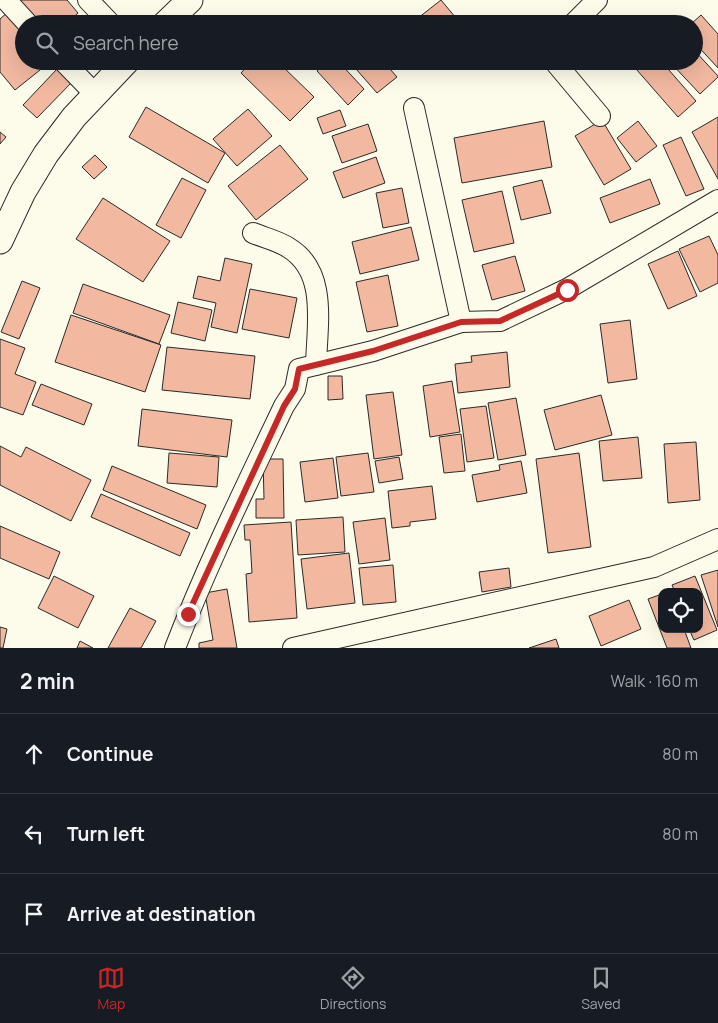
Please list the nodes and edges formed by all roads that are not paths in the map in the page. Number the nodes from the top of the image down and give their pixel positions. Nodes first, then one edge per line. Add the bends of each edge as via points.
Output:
1 (6, 0) edge
2 (88, 0) edge
3 (190, 0) edge
4 (598, 0) edge
5 (20, 15) edge
6 (102, 15) edge
7 (174, 15) edge
8 (582, 15) edge
9 (72, 70) edge
10 (119, 70) edge
11 (562, 70) edge
12 (96, 95) junction
13 (414, 108) dead end
14 (600, 116) dead end
15 (718, 200) edge
16 (254, 233) dead end
17 (0, 242) edge
18 (461, 322) junction
19 (316, 364) junction
20 (718, 539) edge
21 (175, 648) edge
22 (293, 648) edge

1 - 5 street
2 - 6 street
3 - 7 street
4 - 8 street
9 - 12 street
10 - 12 street
11 - 14 street
12 - 17 street via 74,117 46,154
13 - 18 street
15 - 18 street via 567,290 525,311 500,321
16 - 19 street via 289,248 308,264 318,299
18 - 19 street via 373,351
19 - 21 street via 299,369 295,389 227,527
20 - 22 street via 654,567

